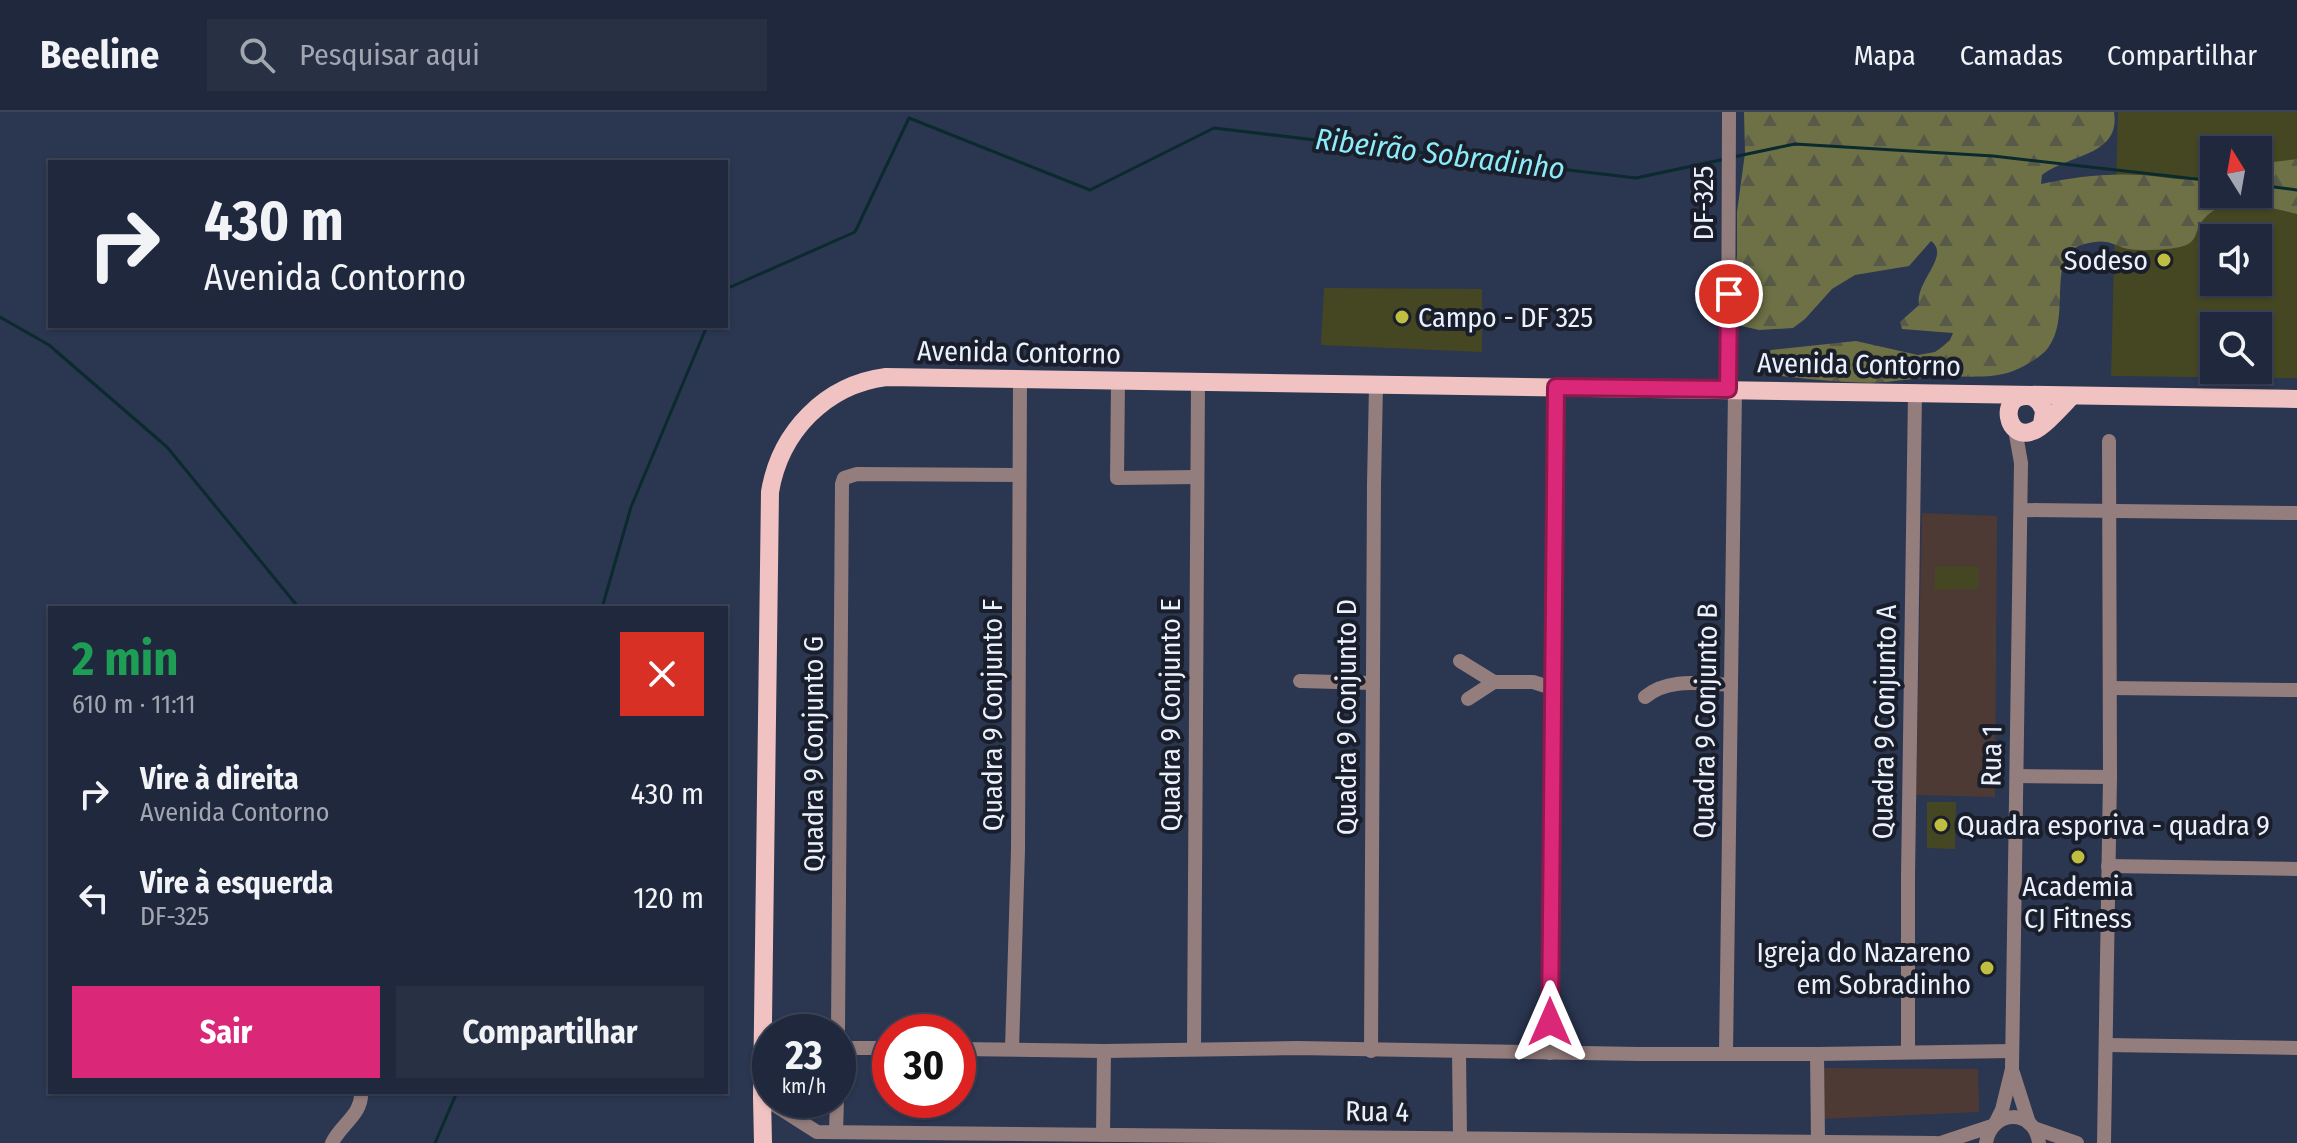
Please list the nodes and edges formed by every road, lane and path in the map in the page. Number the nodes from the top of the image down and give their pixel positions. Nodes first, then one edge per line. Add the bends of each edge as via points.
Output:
1 (1729, 112) edge
2 (1020, 381) junction
3 (1118, 382) junction
4 (1198, 383) junction
5 (1376, 385) junction
6 (1556, 387) junction
7 (1731, 389) junction
8 (1915, 393) junction
9 (1978, 394) junction
10 (2027, 396) junction
11 (2071, 397) junction
12 (2297, 399) edge
13 (2011, 423) junction
14 (2039, 427) junction
15 (2109, 441) dead end
16 (2021, 463) junction
17 (1019, 475) junction
18 (1197, 477) junction
19 (2021, 510) junction
20 (2109, 512) junction
21 (2297, 513) edge
22 (1460, 661) dead end
23 (1300, 681) dead end
24 (1494, 682) junction
25 (1373, 683) junction
26 (1731, 685) junction
27 (1552, 688) junction
28 (2110, 688) junction
29 (2297, 690) edge
30 (1645, 697) dead end
31 (1468, 699) dead end
32 (2017, 776) junction
33 (2110, 777) junction
34 (2108, 866) junction
35 (2297, 869) edge
36 (763, 1014) edge
37 (838, 1014) edge
38 (2106, 1045) junction
39 (2297, 1048) edge
40 (976, 1049) edge
41 (1012, 1049) junction
42 (1194, 1049) junction
43 (1104, 1051) junction
44 (1371, 1051) junction
45 (2012, 1051) junction
46 (1459, 1052) junction
47 (1908, 1052) junction
48 (1550, 1053) junction
49 (1726, 1053) junction
50 (1817, 1054) junction
51 (2012, 1069) junction
52 (361, 1094) edge
53 (762, 1118) edge
54 (795, 1118) edge
55 (836, 1118) edge
56 (1994, 1124) junction
57 (2034, 1131) edge
58 (817, 1132) junction
59 (836, 1132) junction
60 (1103, 1135) junction
61 (925, 1138) edge
62 (1460, 1138) junction
63 (1280, 1140) edge
64 (1637, 1142) edge
65 (1818, 1142) edge
66 (332, 1143) edge
67 (763, 1143) edge
68 (803, 1143) edge
69 (1910, 1143) edge
70 (1939, 1143) edge
71 (1986, 1143) edge
72 (2077, 1143) edge
73 (2104, 1143) edge

1 - 7 street, DF-325
2 - 3 main road, Avenida Contorno
2 - 17 street, Quadra 9 Conjunto F
2 - 36 main road, Avenida Contorno via 886,377 850,386 802,421 776,464 769,516
3 - 4 main road, Avenida Contorno
3 - 18 street via 1117,478
4 - 5 main road, Avenida Contorno
4 - 18 street, Quadra 9 Conjunto E
5 - 6 main road, Avenida Contorno
5 - 25 street, Quadra 9 Conjunto D
6 - 7 main road, Avenida Contorno
6 - 27 street
7 - 8 main road, Avenida Contorno
7 - 26 street, Quadra 9 Conjunto B
8 - 9 main road, Avenida Contorno
8 - 47 street, Quadra 9 Conjunto A
9 - 10 main road, Avenida Contorno
9 - 13 main road, Avenida Contorno
10 - 11 main road, Avenida Contorno
10 - 13 main road via 2015,400 2008,411
10 - 14 main road via 2042,406
11 - 12 main road, Avenida Contorno
11 - 14 main road
13 - 14 main road via 2025,433
13 - 16 street, Rua 1
14 - 16 street, Rua 1
15 - 20 street
16 - 19 street, Rua 1
17 - 37 street, Quadra 9 Conjunto G via 844,478
17 - 41 street, Quadra 9 Conjunto F
18 - 42 street, Quadra 9 Conjunto E
19 - 20 street
19 - 32 street, Rua 1
20 - 21 street
20 - 28 street
22 - 24 street
23 - 25 street
24 - 27 street via 1533,682
24 - 31 street
25 - 44 street, Quadra 9 Conjunto D
26 - 30 street via 1674,683
26 - 49 street, Quadra 9 Conjunto B
27 - 48 street
28 - 29 street
28 - 33 street
32 - 33 street
32 - 45 street, Rua 1
33 - 34 street
34 - 35 street
34 - 38 street
38 - 39 street
38 - 73 street
40 - 41 street
41 - 43 street
42 - 43 street
42 - 44 street
43 - 60 street
44 - 46 street
45 - 47 street
45 - 51 street, Rua 1
46 - 48 street
46 - 62 street
47 - 50 street
48 - 49 street
49 - 50 street
50 - 65 street
51 - 56 street
51 - 57 street
52 - 66 street via 358,1109
53 - 67 main road, Avenida Contorno
54 - 58 street
55 - 59 street
56 - 57 street via 2013,1117
56 - 70 street, Rua 4
56 - 71 street
57 - 72 street
58 - 59 street, Rua 4
58 - 68 street
59 - 61 street, Rua 4
60 - 61 street, Rua 4
60 - 63 street, Rua 4
62 - 63 street, Rua 4
62 - 64 street, Rua 4
64 - 65 street, Rua 4
65 - 69 street, Rua 4
69 - 70 street, Rua 4

